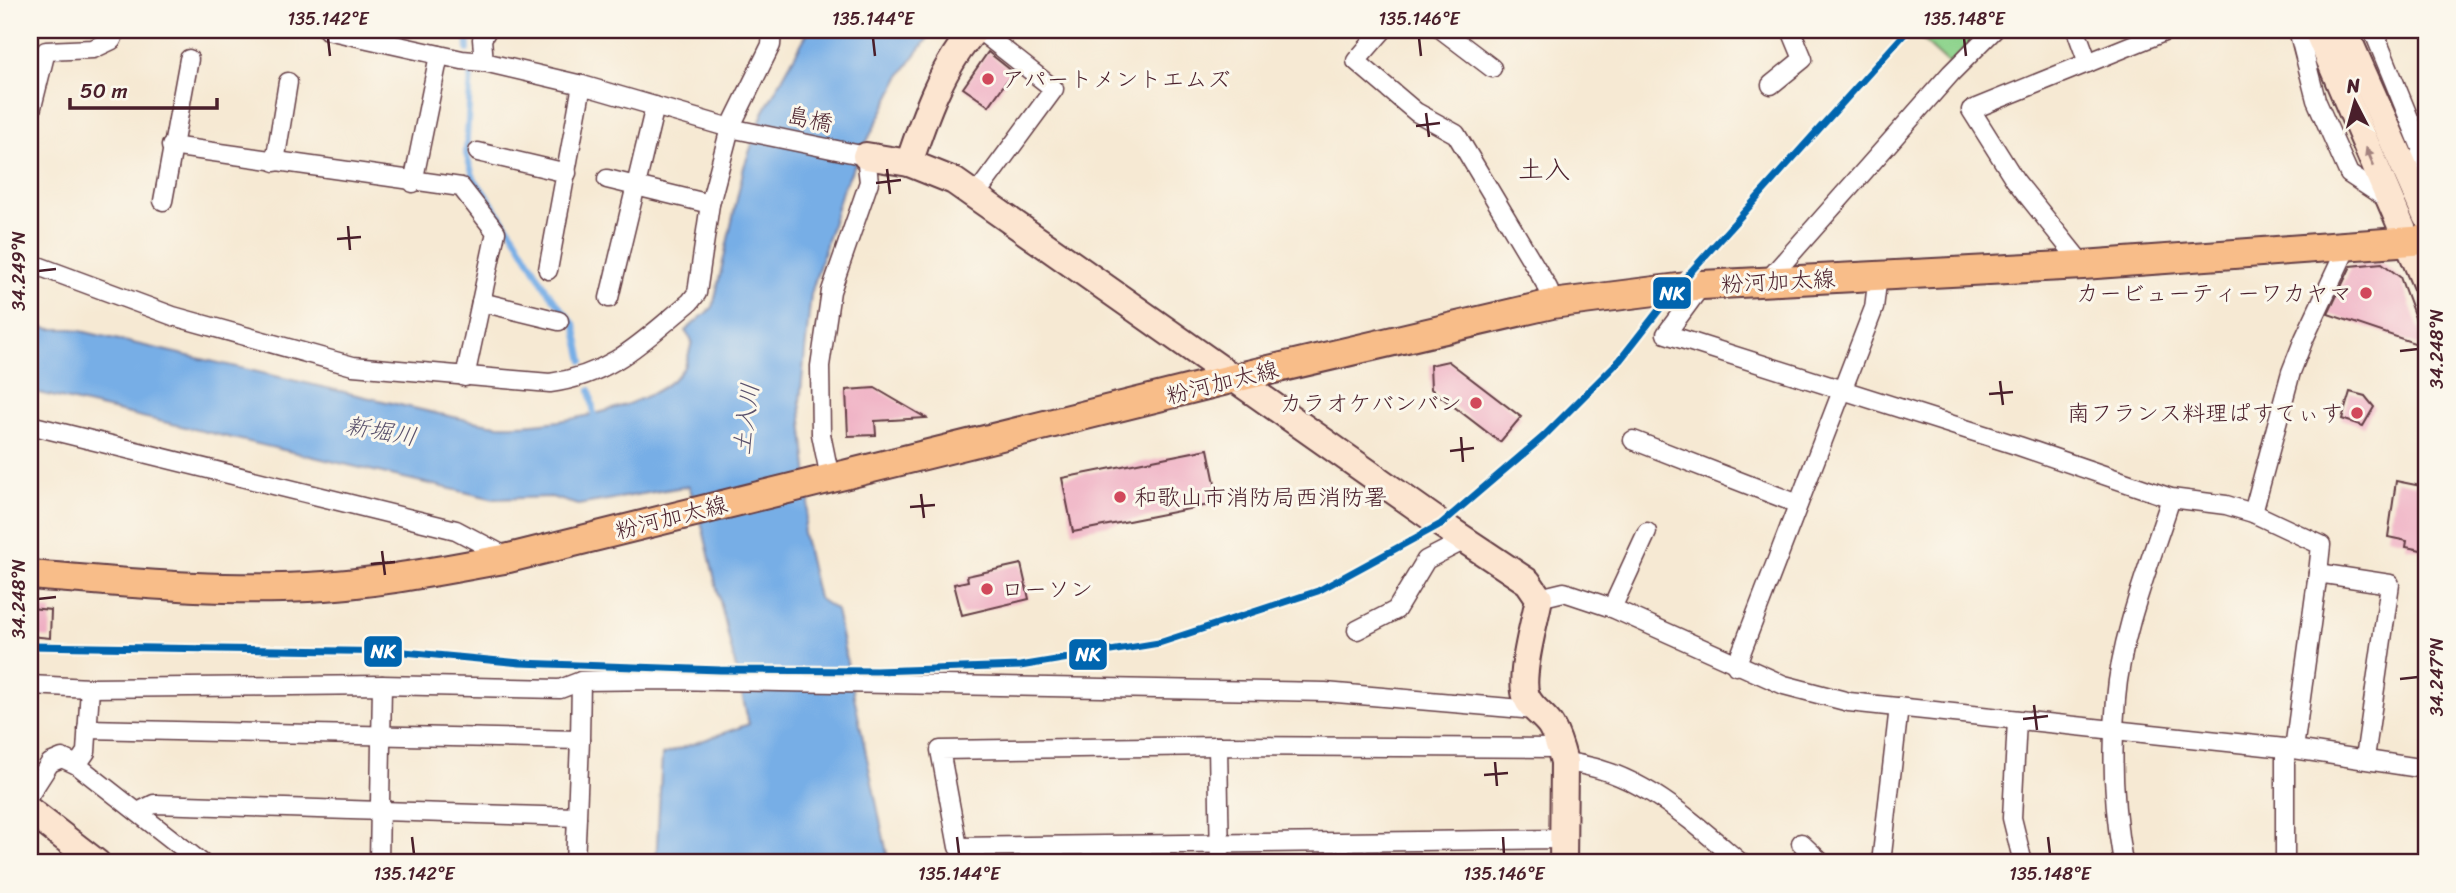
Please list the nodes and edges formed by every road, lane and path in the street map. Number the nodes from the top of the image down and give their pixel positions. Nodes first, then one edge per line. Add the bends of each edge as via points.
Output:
1 (116, 30) edge
2 (327, 30) edge
3 (487, 30) edge
4 (783, 30) edge
5 (977, 30) edge
6 (1383, 30) edge
7 (1442, 30) edge
8 (1790, 30) edge
9 (1994, 30) edge
10 (2076, 30) edge
11 (2169, 30) edge
12 (2298, 30) edge
13 (2317, 30) edge
14 (2344, 30) edge
15 (2373, 30) edge
16 (772, 37) edge
17 (38, 50) edge
18 (439, 55) junction
19 (189, 59) dead end
20 (484, 62) junction
21 (2088, 63) junction
22 (1492, 68) dead end
23 (288, 82) dead end
24 (582, 85) junction
25 (1771, 85) dead end
26 (655, 106) junction
27 (30, 115) edge
28 (736, 129) junction
29 (172, 146) junction
30 (478, 152) dead end
31 (866, 156) junction
32 (275, 162) junction
33 (909, 163) junction
34 (567, 173) junction
35 (607, 179) dead end
36 (2409, 180) junction
37 (412, 183) junction
38 (636, 186) junction
39 (975, 196) junction
40 (2387, 199) junction
41 (163, 201) dead end
42 (710, 204) junction
43 (2426, 216) edge
44 (2417, 241) edge
45 (2347, 247) junction
46 (30, 263) edge
47 (2083, 265) junction
48 (548, 270) dead end
49 (1878, 275) junction
50 (1768, 280) junction
51 (2426, 284) edge
52 (1702, 285) junction
53 (609, 299) dead end
54 (481, 302) junction
55 (1552, 304) junction
56 (559, 321) dead end
57 (465, 377) junction
58 (1236, 378) junction
59 (1843, 390) junction
60 (30, 425) edge
61 (1633, 440) dead end
62 (830, 478) junction
63 (2171, 498) junction
64 (1798, 504) junction
65 (2253, 513) junction
66 (1647, 531) dead end
67 (1465, 540) junction
68 (509, 558) junction
69 (2318, 573) junction
70 (30, 575) edge
71 (1539, 598) junction
72 (1612, 608) junction
73 (1357, 630) dead end
74 (1736, 666) junction
75 (580, 681) junction
76 (30, 685) edge
77 (382, 685) junction
78 (90, 688) junction
79 (1899, 706) junction
80 (1535, 710) junction
81 (2017, 720) junction
82 (88, 729) junction
83 (2116, 731) junction
84 (383, 736) junction
85 (580, 740) junction
86 (1218, 746) junction
87 (2290, 750) junction
88 (1562, 755) junction
89 (2365, 758) junction
90 (77, 765) junction
91 (2426, 769) edge
92 (30, 794) edge
93 (30, 811) edge
94 (381, 811) junction
95 (138, 812) junction
96 (577, 817) junction
97 (1219, 843) junction
98 (1801, 843) dead end
99 (1563, 851) edge
100 (960, 855) edge
101 (97, 863) edge
102 (202, 863) edge
103 (379, 863) edge
104 (575, 863) edge
105 (1220, 863) edge
106 (1741, 863) edge
107 (1822, 863) edge
108 (1881, 863) edge
109 (2023, 863) edge
110 (2123, 863) edge
111 (2285, 863) edge

1 - 17 street via 112,40 93,49
2 - 18 street, 島橋
3 - 20 street via 482,39
4 - 16 street
5 - 33 street via 965,40 927,111
5 - 39 street via 1054,89
6 - 55 street via 1356,61 1416,112 1456,134 1549,288
7 - 22 street
8 - 25 street via 1803,59
9 - 50 street
10 - 21 street
11 - 21 street
12 - 40 street via 2316,100 2349,174
40 -> 13 street
14 - 36 street
15 - 36 street via 2422,150
16 - 28 street
17 - 27 street
18 - 20 street, 島橋
18 - 37 street
19 - 29 street
20 - 24 street, 島橋
21 - 47 street via 1971,110 2015,180
23 - 32 street
24 - 26 street, 島橋
24 - 34 street
26 - 28 street, 島橋
26 - 38 street
28 - 31 street, 島橋
28 - 42 street
29 - 32 street
29 - 41 street
30 - 34 street
31 - 33 street
31 - 62 street via 869,182 831,291 820,366 821,434
32 - 37 street
33 - 39 street via 954,181
34 - 48 street
35 - 38 street
36 - 43 street
37 - 54 street via 461,187 496,233
38 - 42 street
38 - 53 street
39 - 58 street
40 - 44 street
42 - 57 street via 696,293 616,363 574,380 550,383
44 - 45 main road, 粉河加太線
44 - 51 street
45 - 47 main road, 粉河加太線
45 - 65 street via 2291,372
46 - 57 street via 173,316 299,352 353,366
47 - 49 main road, 粉河加太線
49 - 50 main road, 粉河加太線
49 - 59 street via 1874,308
50 - 52 main road, 粉河加太線
52 - 55 main road, 粉河加太線
52 - 59 street via 1666,334
54 - 56 street
54 - 57 street
55 - 58 main road, 粉河加太線
58 - 62 main road, 粉河加太線
58 - 67 street
59 - 63 street
59 - 64 street
60 - 68 street via 456,530
61 - 64 street
62 - 68 main road, 粉河加太線
63 - 65 street
63 - 83 street via 2132,621 2116,697
64 - 74 street
65 - 69 street via 2321,545
66 - 72 street
67 - 71 street via 1528,582
67 - 73 street via 1426,560 1396,610
68 - 70 main road, 粉河加太線 via 308,587 141,584
69 - 87 street
69 - 89 street via 2390,584
71 - 72 street via 1564,592
71 - 80 street via 1526,675 1526,695
72 - 74 street
74 - 79 street via 1784,685 1849,702
75 - 77 street via 560,689
75 - 80 street via 1325,692
75 - 85 street
76 - 78 street
77 - 78 street
77 - 84 street
78 - 82 street
79 - 81 street
79 - 108 street
80 - 88 street via 1550,724
81 - 83 street
81 - 109 street via 2011,818
82 - 84 street
82 - 90 street via 86,752
83 - 87 street
83 - 110 street via 2116,821
84 - 85 street
84 - 94 street
85 - 96 street
86 - 88 street
86 - 97 street
86 - 100 street via 940,750
87 - 89 street
87 - 111 street
88 - 99 street
88 - 106 street via 1612,772 1664,798
89 - 91 street
90 - 92 street via 62,758 50,763
90 - 95 street
93 - 101 street
94 - 95 street via 154,804
94 - 96 street
94 - 103 street
95 - 102 street
96 - 104 street
97 - 99 street
97 - 100 street
97 - 105 street
98 - 107 street

